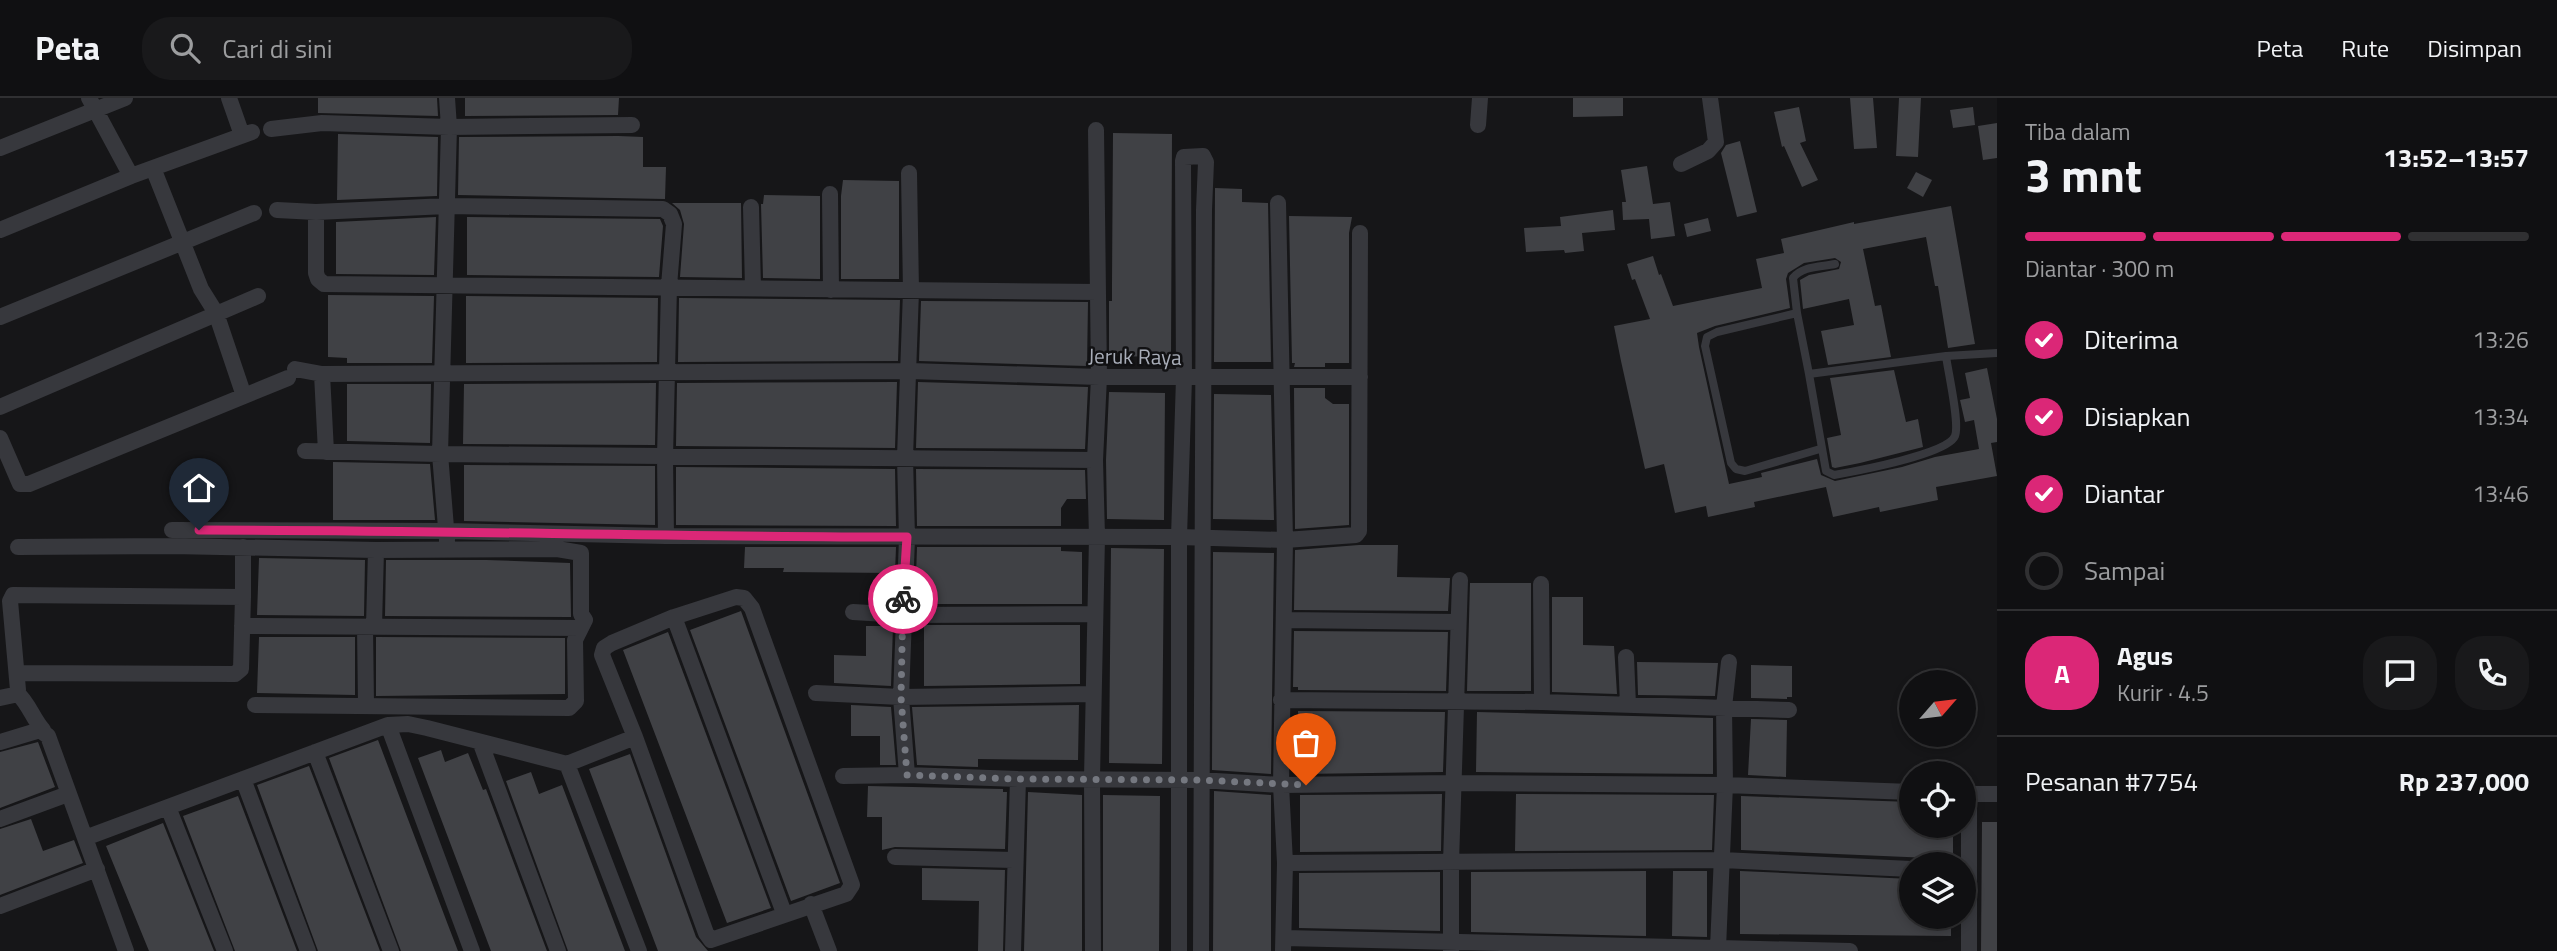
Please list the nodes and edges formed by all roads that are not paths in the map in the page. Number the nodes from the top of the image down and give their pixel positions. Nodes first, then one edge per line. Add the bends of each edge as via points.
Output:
1 (125, 98) edge
2 (229, 98) edge
3 (447, 98) edge
4 (1480, 98) edge
5 (1710, 98) edge
6 (92, 104) edge
7 (632, 125) dead end
8 (1478, 125) dead end
9 (449, 127) junction
10 (271, 128) dead end
11 (1096, 130) dead end
12 (0, 148) edge
13 (1681, 164) dead end
14 (153, 168) junction
15 (909, 173) dead end
16 (131, 176) junction
17 (830, 194) dead end
18 (1278, 203) dead end
19 (447, 206) junction
20 (751, 207) dead end
21 (277, 210) dead end
22 (1183, 210) junction
23 (1204, 210) junction
24 (316, 212) junction
25 (254, 213) dead end
26 (0, 230) edge
27 (1360, 233) dead end
28 (184, 242) junction
29 (1835, 264) dead end
30 (443, 285) junction
31 (669, 286) junction
32 (753, 288) junction
33 (831, 290) junction
34 (911, 291) junction
35 (1098, 292) junction
36 (258, 296) dead end
37 (216, 313) junction
38 (1797, 313) junction
39 (0, 317) edge
40 (1997, 353) edge
41 (1945, 356) junction
42 (910, 371) junction
43 (668, 372) junction
44 (322, 374) junction
45 (440, 374) junction
46 (1809, 374) junction
47 (1100, 377) junction
48 (1203, 377) junction
49 (1360, 377) junction
50 (1184, 378) junction
51 (1282, 378) junction
52 (244, 396) junction
53 (0, 407) edge
54 (0, 438) edge
55 (1820, 449) junction
56 (305, 451) dead end
57 (326, 452) junction
58 (440, 454) junction
59 (665, 457) junction
60 (905, 457) junction
61 (1096, 460) junction
62 (172, 530) dead end
63 (448, 531) junction
64 (666, 536) junction
65 (907, 537) junction
66 (1097, 537) junction
67 (1179, 537) junction
68 (1202, 537) junction
69 (1285, 540) junction
70 (18, 547) dead end
71 (243, 547) junction
72 (446, 549) junction
73 (376, 550) junction
74 (1460, 580) dead end
75 (1541, 584) dead end
76 (243, 597) junction
77 (853, 612) dead end
78 (1095, 614) junction
79 (902, 615) junction
80 (674, 617) junction
81 (1284, 620) junction
82 (1457, 622) junction
83 (242, 626) junction
84 (370, 626) junction
85 (581, 628) junction
86 (1626, 657) dead end
87 (1729, 662) dead end
88 (17, 673) junction
89 (17, 693) junction
90 (816, 693) dead end
91 (1093, 694) junction
92 (901, 697) junction
93 (0, 698) edge
94 (1282, 699) junction
95 (1455, 702) junction
96 (1542, 702) junction
97 (366, 704) junction
98 (255, 705) dead end
99 (1628, 705) junction
100 (1724, 707) junction
101 (1789, 710) dead end
102 (388, 725) junction
103 (43, 730) junction
104 (635, 737) junction
105 (0, 742) edge
106 (481, 744) junction
107 (315, 752) junction
108 (567, 764) junction
109 (907, 775) junction
110 (843, 776) dead end
111 (1092, 778) junction
112 (243, 779) junction
113 (1018, 779) junction
114 (1179, 780) junction
115 (1200, 780) junction
116 (1454, 783) junction
117 (1281, 785) junction
118 (1725, 785) junction
119 (1899, 792) edge
120 (68, 794) junction
121 (1976, 794) edge
122 (1997, 794) edge
123 (168, 807) junction
124 (0, 819) edge
125 (85, 838) junction
126 (895, 858) dead end
127 (1014, 860) junction
128 (1722, 860) junction
129 (1284, 863) junction
130 (1451, 863) junction
131 (1899, 868) edge
132 (97, 869) junction
133 (811, 904) junction
134 (0, 906) edge
135 (784, 913) junction
136 (1968, 929) edge
137 (713, 945) edge
138 (1283, 945) edge
139 (1451, 946) edge
140 (1718, 949) edge
141 (126, 951) edge
142 (225, 951) edge
143 (308, 951) edge
144 (391, 951) edge
145 (472, 951) edge
146 (558, 951) edge
147 (639, 951) edge
148 (830, 951) edge
149 (1013, 951) edge
150 (1093, 951) edge
151 (1179, 951) edge
152 (1201, 951) edge
153 (1850, 951) edge
154 (1969, 951) edge

1 - 6 street
2 - 14 street via 247,134
3 - 9 street
4 - 8 street
5 - 13 street via 1716,142
6 - 12 street
6 - 16 street
7 - 9 street
9 - 10 street via 323,123
9 - 19 street
11 - 35 street
14 - 16 street
14 - 28 street
15 - 34 street
16 - 26 street
17 - 33 street
18 - 51 street
19 - 24 street
19 - 30 street
19 - 31 street via 666,210 674,223
20 - 32 street
21 - 24 street
22 - 23 street
22 - 23 street via 1183,161 1187,155 1206,159
22 - 50 street
23 - 48 street
24 - 30 street via 316,273 324,284
25 - 28 street
27 - 49 street
28 - 37 street via 201,289
28 - 39 street
29 - 38 lane via 1796,274
30 - 31 street
30 - 45 street
31 - 32 street
31 - 43 street
32 - 33 street
33 - 34 street
34 - 35 street
34 - 42 street
35 - 47 street
36 - 37 street
37 - 52 street
37 - 53 street
38 - 46 lane
38 - 55 lane via 1710,334 1705,346 1726,444 1736,469 1745,471
40 - 41 lane
41 - 46 lane
41 - 55 lane via 1956,434 1947,446 1834,475 1826,471
42 - 43 street, Jeruk Raya
42 - 47 street, Jeruk Raya
42 - 60 street
43 - 45 street, Jeruk Raya
43 - 59 street
44 - 45 street, Jeruk Raya
44 - 52 street, Jeruk Raya via 291,373
44 - 57 street
45 - 58 street
46 - 55 lane
47 - 50 street, Jeruk Raya
47 - 61 street
48 - 50 street, Jeruk Raya
48 - 51 street, Jeruk Raya
48 - 68 street
49 - 51 street, Jeruk Raya
49 - 69 street via 1359,533
50 - 67 street
51 - 69 street
52 - 54 street via 29,484 20,484 14,475
56 - 57 street
57 - 58 street
58 - 59 street
58 - 63 street
59 - 60 street
59 - 64 street
60 - 61 street
60 - 65 street
61 - 66 street
62 - 63 street
63 - 64 street
63 - 72 street
64 - 65 street
65 - 66 street
65 - 79 street
66 - 67 street
66 - 78 street
67 - 68 street
67 - 114 street
68 - 69 street
68 - 115 street
69 - 81 street
70 - 71 street
71 - 73 street
71 - 76 street
72 - 73 street
72 - 85 street via 581,553 580,602 585,620
73 - 84 street
74 - 82 street
75 - 96 street
76 - 83 street
76 - 88 street via 18,593 10,601
77 - 79 street
78 - 79 street
78 - 91 street
79 - 92 street
80 - 104 street via 612,643 602,652
80 - 133 street via 736,597 750,603 852,880 849,892
80 - 135 street
81 - 82 street
81 - 94 street
82 - 95 street
83 - 84 street
83 - 88 street via 240,669 235,674
84 - 85 street
84 - 97 street
85 - 97 street via 575,642 576,701 569,708
86 - 99 street
87 - 100 street
88 - 89 street
89 - 93 street
89 - 103 street
90 - 92 street
91 - 92 street
91 - 111 street
92 - 109 street
94 - 95 street
94 - 117 street
95 - 96 street
95 - 116 street
96 - 99 street
97 - 98 street
99 - 100 street
100 - 101 street
100 - 118 street
102 - 106 street via 408,724
102 - 107 street
102 - 145 street
103 - 105 street
103 - 120 street via 52,743
104 - 108 street
104 - 137 street
106 - 108 street
106 - 146 street
107 - 112 street
107 - 144 street
108 - 147 street
109 - 110 street
109 - 113 street
111 - 113 street
111 - 114 street
111 - 150 street
112 - 123 street
112 - 143 street
113 - 127 street
114 - 115 street
114 - 151 street
115 - 117 street
115 - 152 street
116 - 117 street
116 - 118 street
116 - 130 street
117 - 129 street
118 - 119 street
118 - 128 street
120 - 124 street
120 - 125 street
121 - 122 street
123 - 125 street
123 - 142 street
125 - 132 street
126 - 127 street
127 - 149 street
128 - 130 street
128 - 131 street
128 - 140 street
129 - 130 street
129 - 138 street
130 - 139 street
132 - 134 street
132 - 141 street
133 - 135 street
133 - 148 street
135 - 137 street
136 - 154 street
138 - 139 street
139 - 140 street
140 - 153 street

